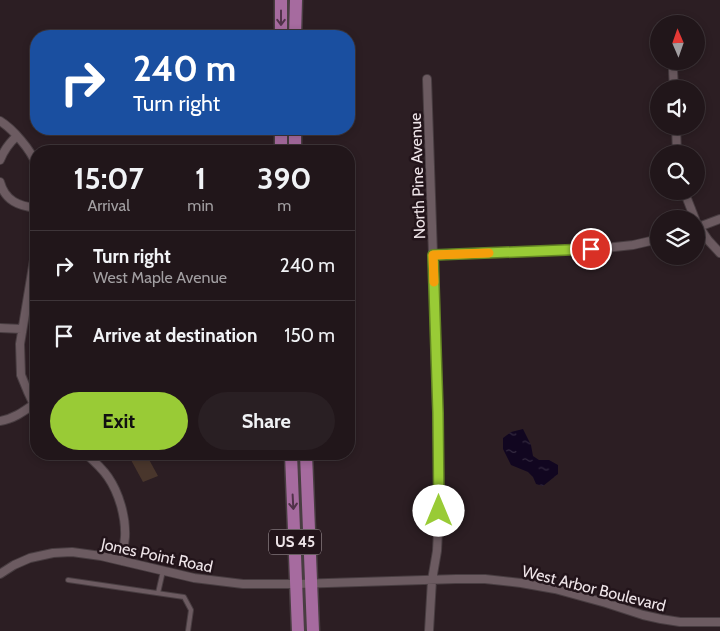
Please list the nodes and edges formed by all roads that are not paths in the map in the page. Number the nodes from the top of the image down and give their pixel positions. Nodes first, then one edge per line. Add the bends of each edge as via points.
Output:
1 (281, 0) edge
2 (296, 0) edge
3 (281, 30) edge
4 (296, 30) edge
5 (673, 70) dead end
6 (427, 80) dead end
7 (674, 80) edge
8 (0, 122) edge
9 (17, 136) junction
10 (30, 153) edge
11 (0, 160) edge
12 (0, 182) edge
13 (30, 207) edge
14 (720, 219) edge
15 (705, 222) edge
16 (705, 234) edge
17 (650, 241) edge
18 (720, 253) edge
19 (433, 255) junction
20 (30, 283) edge
21 (0, 328) edge
22 (22, 329) junction
23 (30, 395) edge
24 (30, 409) edge
25 (0, 421) edge
26 (93, 460) edge
27 (290, 460) edge
28 (306, 460) edge
29 (122, 561) junction
30 (163, 571) junction
31 (0, 574) edge
32 (68, 580) dead end
33 (432, 580) junction
34 (312, 583) junction
35 (296, 584) junction
36 (158, 593) junction
37 (720, 622) edge
38 (188, 631) edge
39 (298, 631) edge
40 (314, 631) edge
41 (429, 631) edge

1 -> 3 main road
2 - 4 main road
5 - 7 street
6 - 19 street, North Pine Avenue
8 - 9 street
9 - 10 street
9 - 11 street
12 - 13 street via 11,200
14 - 15 street
16 - 18 street
17 - 19 street via 606,248
19 - 33 street, North Pine Avenue via 439,511
20 - 22 street
21 - 22 street
22 - 23 street via 21,375
24 - 25 street
26 - 29 street via 108,477 122,507 125,536
27 -> 35 main road, US 45
28 - 34 main road, US 45
29 - 30 street, Jones Point Road
29 - 31 street, Jones Point Road via 72,552 53,553 30,558
30 - 35 street, Jones Point Road via 225,583
30 - 36 lane
32 - 36 lane
33 - 34 street, West Arbor Boulevard
33 - 37 street, West Arbor Boulevard via 485,579 521,583 555,589 661,619
33 - 41 street, North Pine Avenue
34 - 35 street, Jones Point Road
34 - 40 main road, US 45
35 - 39 main road, US 45
36 - 38 lane via 184,597 191,610

